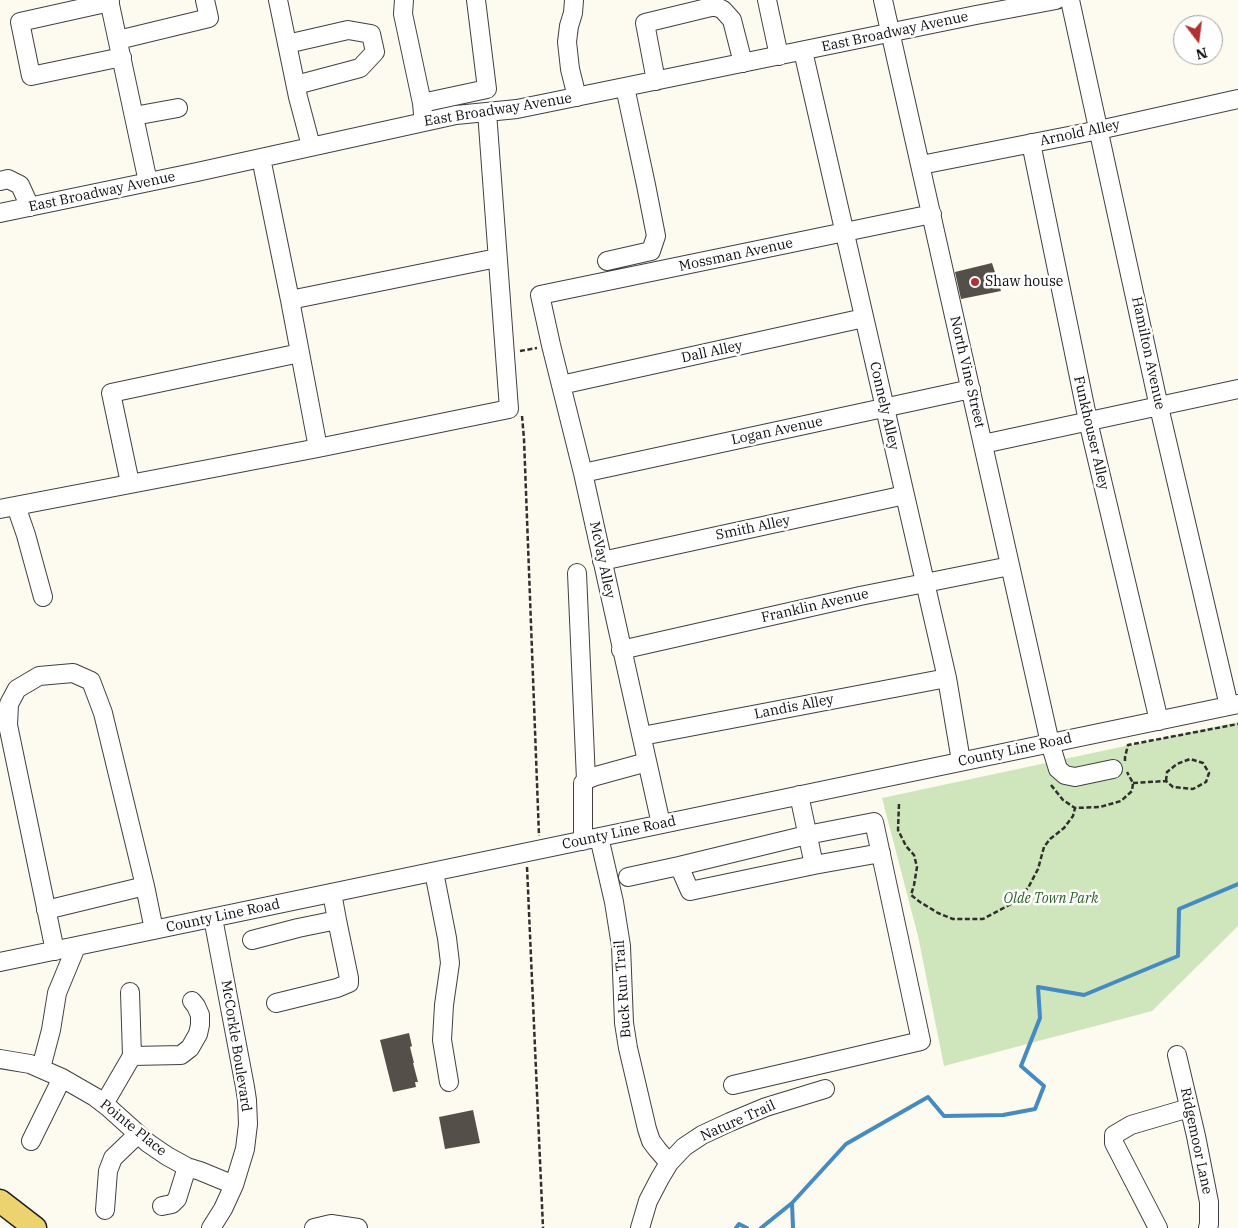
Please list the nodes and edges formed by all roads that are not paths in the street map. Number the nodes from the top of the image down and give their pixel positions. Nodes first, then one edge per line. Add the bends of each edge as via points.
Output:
1 (205, 0) edge
2 (278, 0) edge
3 (404, 0) edge
4 (476, 0) edge
5 (574, 0) edge
6 (767, 0) edge
7 (883, 0) edge
8 (1056, 0) edge
9 (1070, 0) edge
10 (109, 1) edge
11 (710, 3) edge
12 (891, 33) junction
13 (287, 44) junction
14 (120, 49) junction
15 (803, 51) junction
16 (779, 56) junction
17 (743, 63) junction
18 (656, 81) junction
19 (296, 85) junction
20 (625, 87) junction
21 (576, 97) junction
22 (1238, 99) edge
23 (422, 103) junction
24 (178, 108) dead end
25 (487, 112) junction
26 (134, 116) junction
27 (424, 122) junction
28 (1099, 130) junction
29 (1031, 143) junction
30 (311, 146) junction
31 (261, 158) junction
32 (921, 165) junction
33 (0, 181) edge
34 (148, 182) junction
35 (30, 206) junction
36 (0, 213) edge
37 (932, 214) junction
38 (844, 232) junction
39 (497, 258) junction
40 (607, 261) dead end
41 (540, 295) joint
42 (290, 300) junction
43 (864, 318) junction
44 (300, 353) junction
45 (561, 385) junction
46 (971, 389) junction
47 (1238, 389) edge
48 (1160, 406) junction
49 (884, 407) junction
50 (1088, 421) junction
51 (983, 444) junction
52 (318, 448) junction
53 (583, 473) junction
54 (130, 483) junction
55 (904, 495) junction
56 (8, 507) edge
57 (602, 561) junction
58 (1010, 566) junction
59 (577, 573) dead end
60 (925, 583) junction
61 (43, 597) dead end
62 (621, 650) junction
63 (946, 678) junction
64 (1234, 705) edge
65 (1159, 720) junction
66 (642, 736) junction
67 (1050, 743) junction
68 (961, 761) junction
69 (647, 762) junction
70 (1122, 768) road end
71 (586, 780) junction
72 (799, 795) junction
73 (661, 824) junction
74 (808, 835) junction
75 (591, 839) junction
76 (881, 854) junction
77 (814, 865) junction
78 (679, 866) junction
79 (434, 872) junction
80 (628, 877) dead end
81 (145, 886) junction
82 (332, 893) junction
83 (294, 901) junction
84 (46, 910) junction
85 (213, 918) junction
86 (337, 920) junction
87 (298, 928) junction
88 (154, 930) junction
89 (252, 940) dead end
90 (76, 947) junction
91 (55, 951) junction
92 (0, 962) edge
93 (130, 992) dead end
94 (192, 1001) dead end
95 (276, 1003) dead end
96 (1177, 1055) dead end
97 (132, 1056) junction
98 (0, 1058) edge
99 (40, 1068) junction
100 (62, 1078) junction
101 (449, 1082) dead end
102 (733, 1085) dead end
103 (825, 1089) dead end
104 (104, 1104) junction
105 (1190, 1108) junction
106 (138, 1134) junction
107 (31, 1140) dead end
108 (669, 1163) junction
109 (188, 1168) junction
110 (234, 1185) junction
111 (0, 1201) edge
112 (162, 1206) dead end
113 (104, 1210) dead end
114 (34, 1228) edge
115 (211, 1228) edge
116 (314, 1228) edge
117 (358, 1228) edge
118 (640, 1228) edge
119 (1158, 1228) edge
120 (1208, 1228) edge

1 - 14 street via 209,18
2 - 13 street
3 - 23 street via 403,14
4 - 23 street via 487,89
5 - 21 street via 567,42
6 - 16 street
7 - 12 street, North Vine Street
8 - 12 street, East Broadway Avenue
9 - 28 street, Hamilton Avenue
10 - 14 street
10 - 14 street via 20,22 31,76
11 - 17 street via 732,20
11 - 18 street via 645,23
12 - 15 street, East Broadway Avenue
12 - 32 street, North Vine Street
13 - 19 street
13 - 19 street via 348,30 371,34 375,52 360,68
14 - 26 street
15 - 16 street, East Broadway Avenue
15 - 38 street, Connely Alley
16 - 17 street, East Broadway Avenue
17 - 18 street, East Broadway Avenue
18 - 20 street, East Broadway Avenue
19 - 30 street
20 - 21 street, East Broadway Avenue
20 - 40 street via 656,236 651,250
21 - 25 street, East Broadway Avenue via 517,110
22 - 28 street, Arnold Alley
23 - 27 street
24 - 26 street
25 - 27 street, East Broadway Avenue
25 - 39 street
26 - 34 street
27 - 30 street, East Broadway Avenue
28 - 29 street, Arnold Alley
28 - 48 street, Hamilton Avenue
29 - 32 street, Arnold Alley
29 - 50 street, Funkhouser Alley
30 - 31 street, East Broadway Avenue
31 - 34 street, East Broadway Avenue
31 - 42 street
32 - 37 street, North Vine Street
33 - 35 street via 8,179 20,185
34 - 35 street, East Broadway Avenue
35 - 36 street, East Broadway Avenue
37 - 38 street, Mossman Avenue
37 - 46 street, North Vine Street
38 - 41 street, Mossman Avenue
38 - 43 street, Connely Alley
39 - 42 street
39 - 52 street via 509,409
41 - 45 street, McVay Alley
42 - 44 street
43 - 45 street, Dall Alley
43 - 49 street, Connely Alley
44 - 52 street
44 - 54 street via 111,394
45 - 53 street, McVay Alley
46 - 49 street, Logan Avenue
46 - 51 street, North Vine Street
47 - 48 street
48 - 50 street
48 - 64 street, Hamilton Avenue
49 - 53 street, Logan Avenue
49 - 55 street, Connely Alley
50 - 51 street
50 - 65 street, Funkhouser Alley
51 - 58 street, North Vine Street
52 - 54 street
53 - 57 street, McVay Alley
54 - 56 street
55 - 57 street, Smith Alley
55 - 60 street, Connely Alley
56 - 61 street via 26,534
57 - 62 street, McVay Alley
58 - 60 street, Franklin Avenue
58 - 67 street, North Vine Street
59 - 71 street, Buck Run Trail
60 - 62 street, Franklin Avenue
60 - 63 street, Connely Alley
62 - 66 street, McVay Alley
63 - 66 street, Landis Alley
63 - 68 street, Connely Alley
64 - 65 street, County Line Road
65 - 67 street, County Line Road
66 - 69 street, McVay Alley
67 - 68 street, County Line Road
67 - 70 street, North Vine Street via 1058,769 1065,776
68 - 72 street, County Line Road
69 - 71 street
69 - 73 street, McVay Alley
71 - 75 street, Buck Run Trail via 583,783
72 - 73 street, County Line Road
72 - 74 street
73 - 75 street, County Line Road
74 - 76 street via 874,822
74 - 77 street
74 - 78 street
75 - 79 street, County Line Road
75 - 108 street, Buck Run Trail via 614,902 621,946 624,1023 647,1129 651,1141
76 - 77 street
76 - 102 street via 921,1041
77 - 78 street via 690,891
78 - 80 street
79 - 82 street, County Line Road
79 - 101 street via 450,963 442,1040
81 - 84 street
81 - 84 street via 103,713 91,681 73,673 40,676 16,689 9,704 8,725
81 - 88 street
82 - 83 street, County Line Road
82 - 86 street
83 - 85 street, County Line Road
83 - 87 street
84 - 91 street
85 - 88 street, County Line Road
85 - 110 street, McCorkle Boulevard via 247,1100 245,1149
86 - 87 street
86 - 95 street via 349,983
87 - 89 street
88 - 90 street, County Line Road
90 - 91 street, County Line Road
90 - 99 street via 57,993
91 - 92 street, County Line Road
93 - 97 street
94 - 97 street via 200,1015 200,1025 190,1048 181,1055
96 - 105 street, Ridgemoor Lane
97 - 104 street
98 - 99 street, Pointe Place
99 - 100 street, Pointe Place
100 - 104 street, Pointe Place
100 - 107 street
103 - 108 street, Nature Trail via 730,1122 684,1147
104 - 106 street, Pointe Place
105 - 119 street via 1131,1125 1114,1135 1114,1143
105 - 120 street, Ridgemoor Lane via 1208,1202
106 - 109 street, Pointe Place
106 - 113 street via 113,1158 108,1171
108 - 118 street, Nature Trail via 648,1202
109 - 110 street, Pointe Place
109 - 112 street via 177,1198 172,1204
110 - 115 street, McCorkle Boulevard
111 - 114 main road
116 - 117 street via 331,1224

